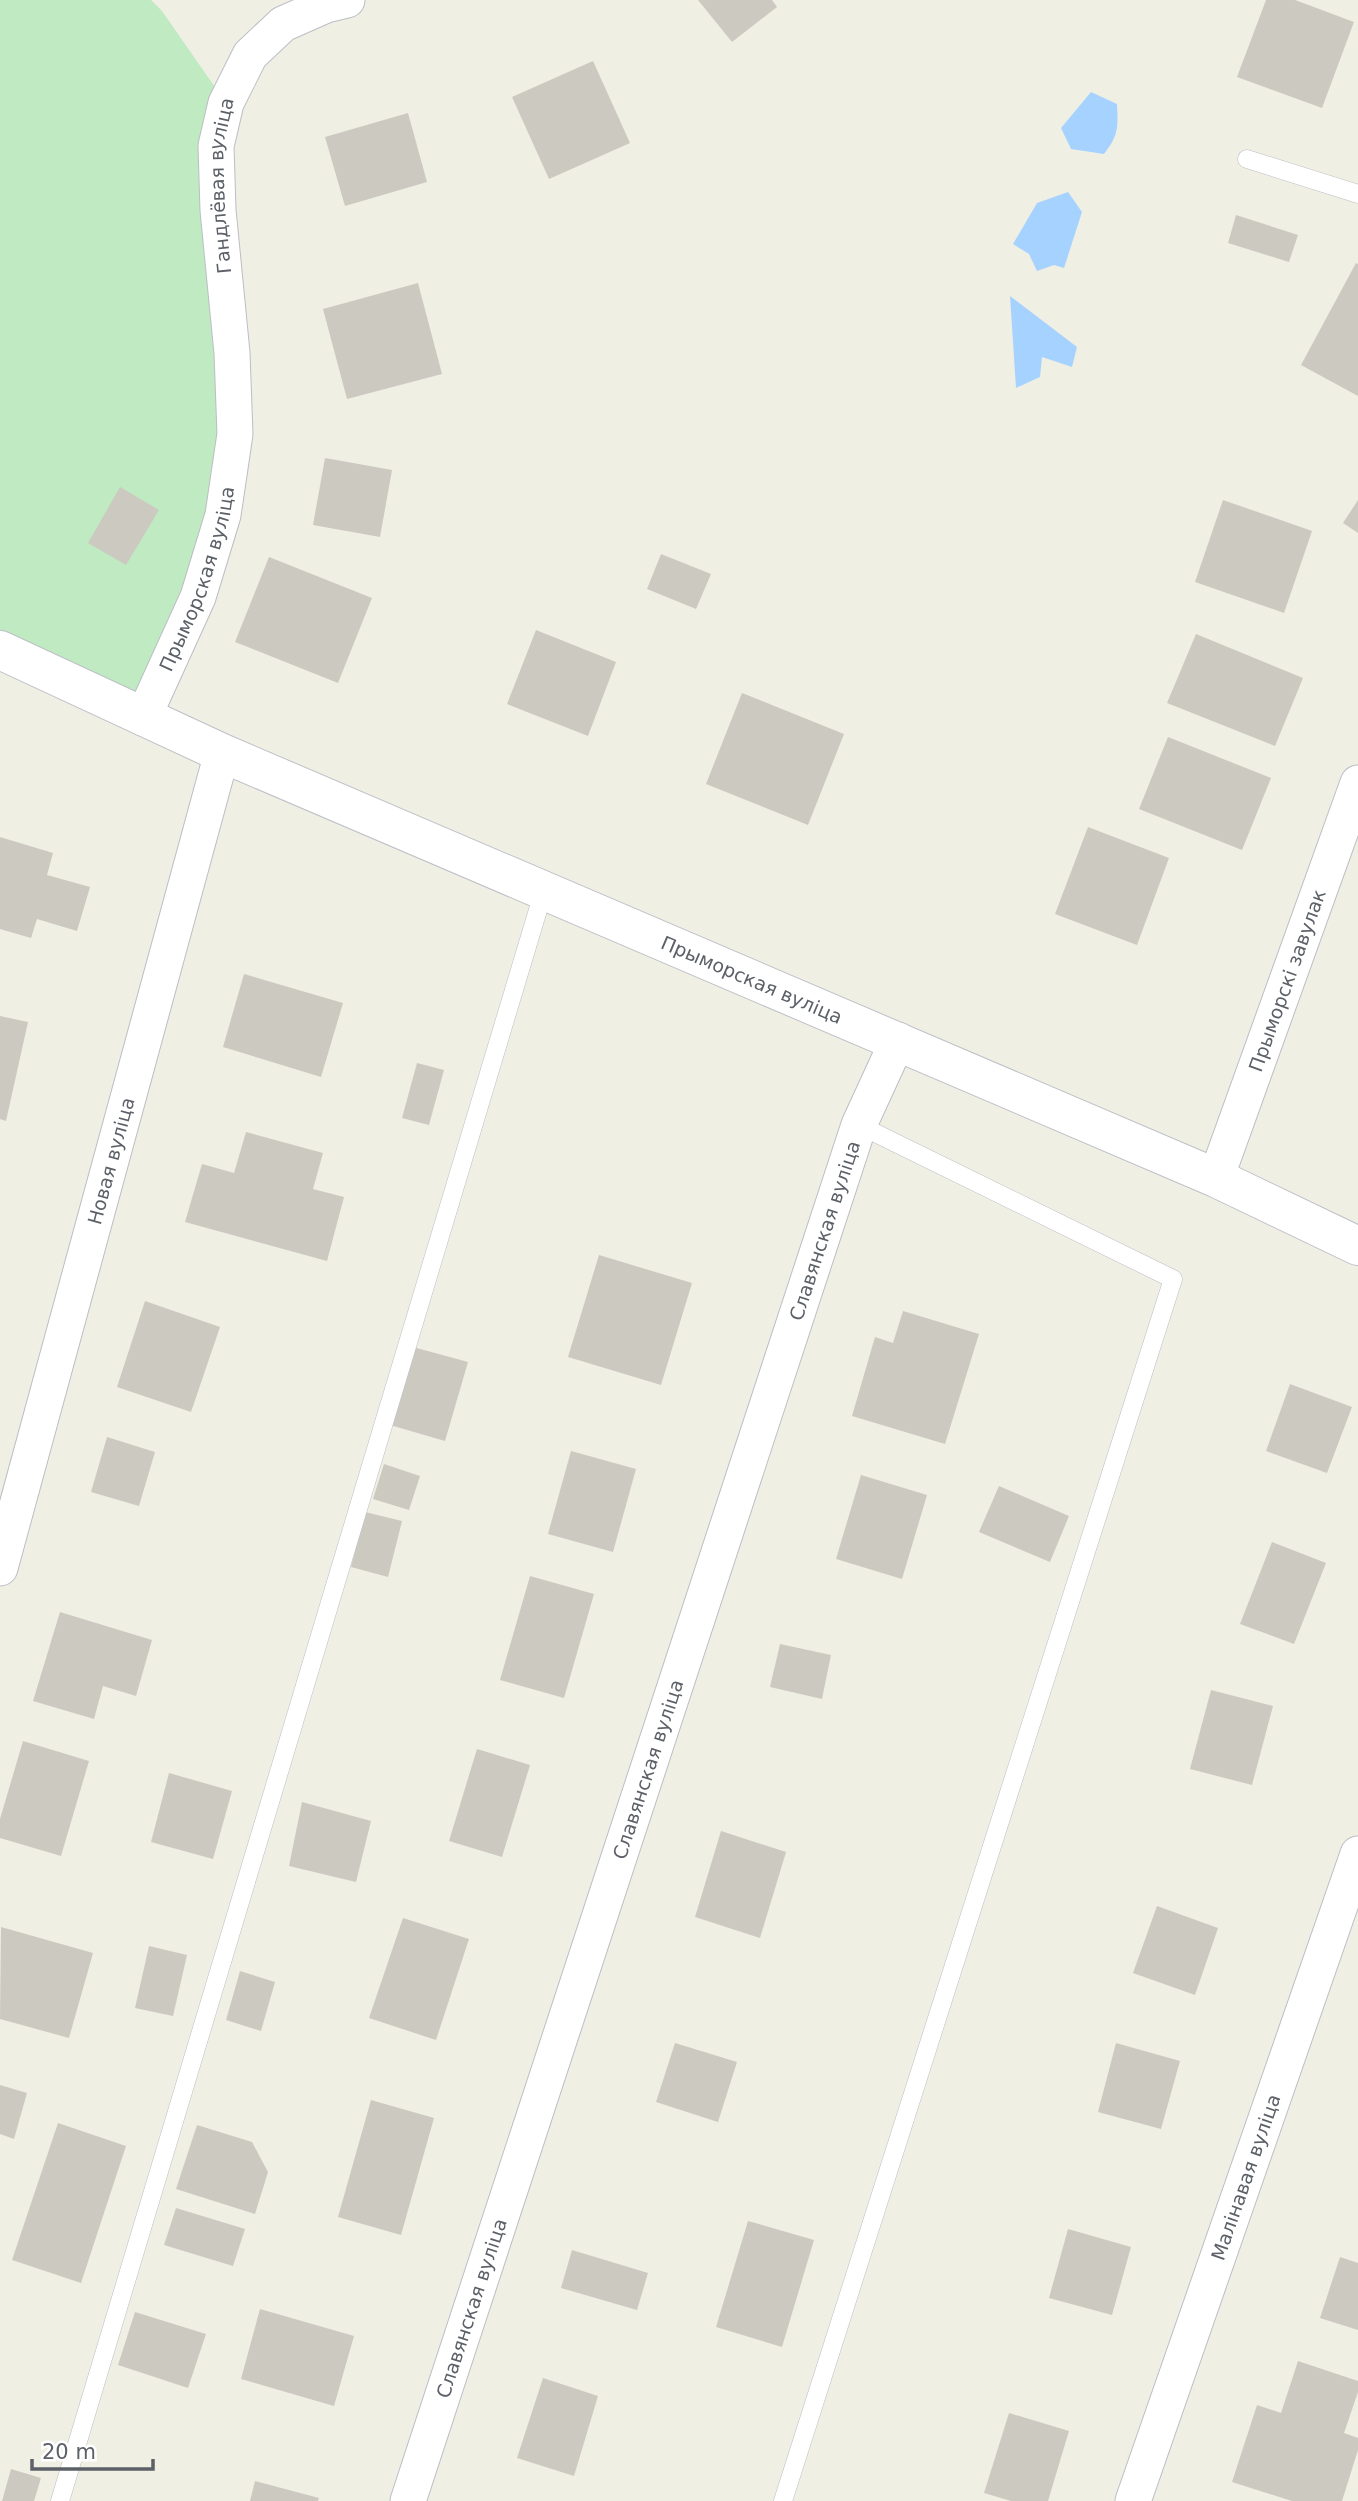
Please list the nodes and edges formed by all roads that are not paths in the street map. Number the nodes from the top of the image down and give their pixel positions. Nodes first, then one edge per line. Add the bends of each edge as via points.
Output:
1 (347, 0) edge
2 (1247, 159) dead end
3 (1358, 194) edge
4 (235, 434) joint
5 (0, 650) edge
6 (144, 718) junction
7 (222, 753) junction
8 (1358, 783) edge
9 (544, 890) junction
10 (898, 1040) junction
11 (859, 1125) junction
12 (1216, 1178) junction
13 (1358, 1246) edge
14 (0, 1568) edge
15 (1358, 1854) edge
16 (60, 2501) edge
17 (408, 2501) edge
18 (783, 2501) edge
19 (1133, 2501) edge

1 - 4 street, Гандлёвая вуліца via 283,24 250,55 226,103 216,146
2 - 3 lane
4 - 6 street, Прыморская вуліца via 223,515 198,597
5 - 6 main road, Прыморская вуліца
6 - 7 main road, Прыморская вуліца
7 - 9 main road, Прыморская вуліца
7 - 14 street, Новая вуліца
8 - 12 street, Прыморскі завулак
9 - 10 main road, Прыморская вуліца
9 - 16 lane
10 - 11 street, Славянская вуліца
10 - 12 main road, Прыморская вуліца
11 - 17 street, Славянская вуліца
11 - 18 lane via 1172,1279
12 - 13 main road, Прыморская вуліца
15 - 19 street, Малінавая вуліца

